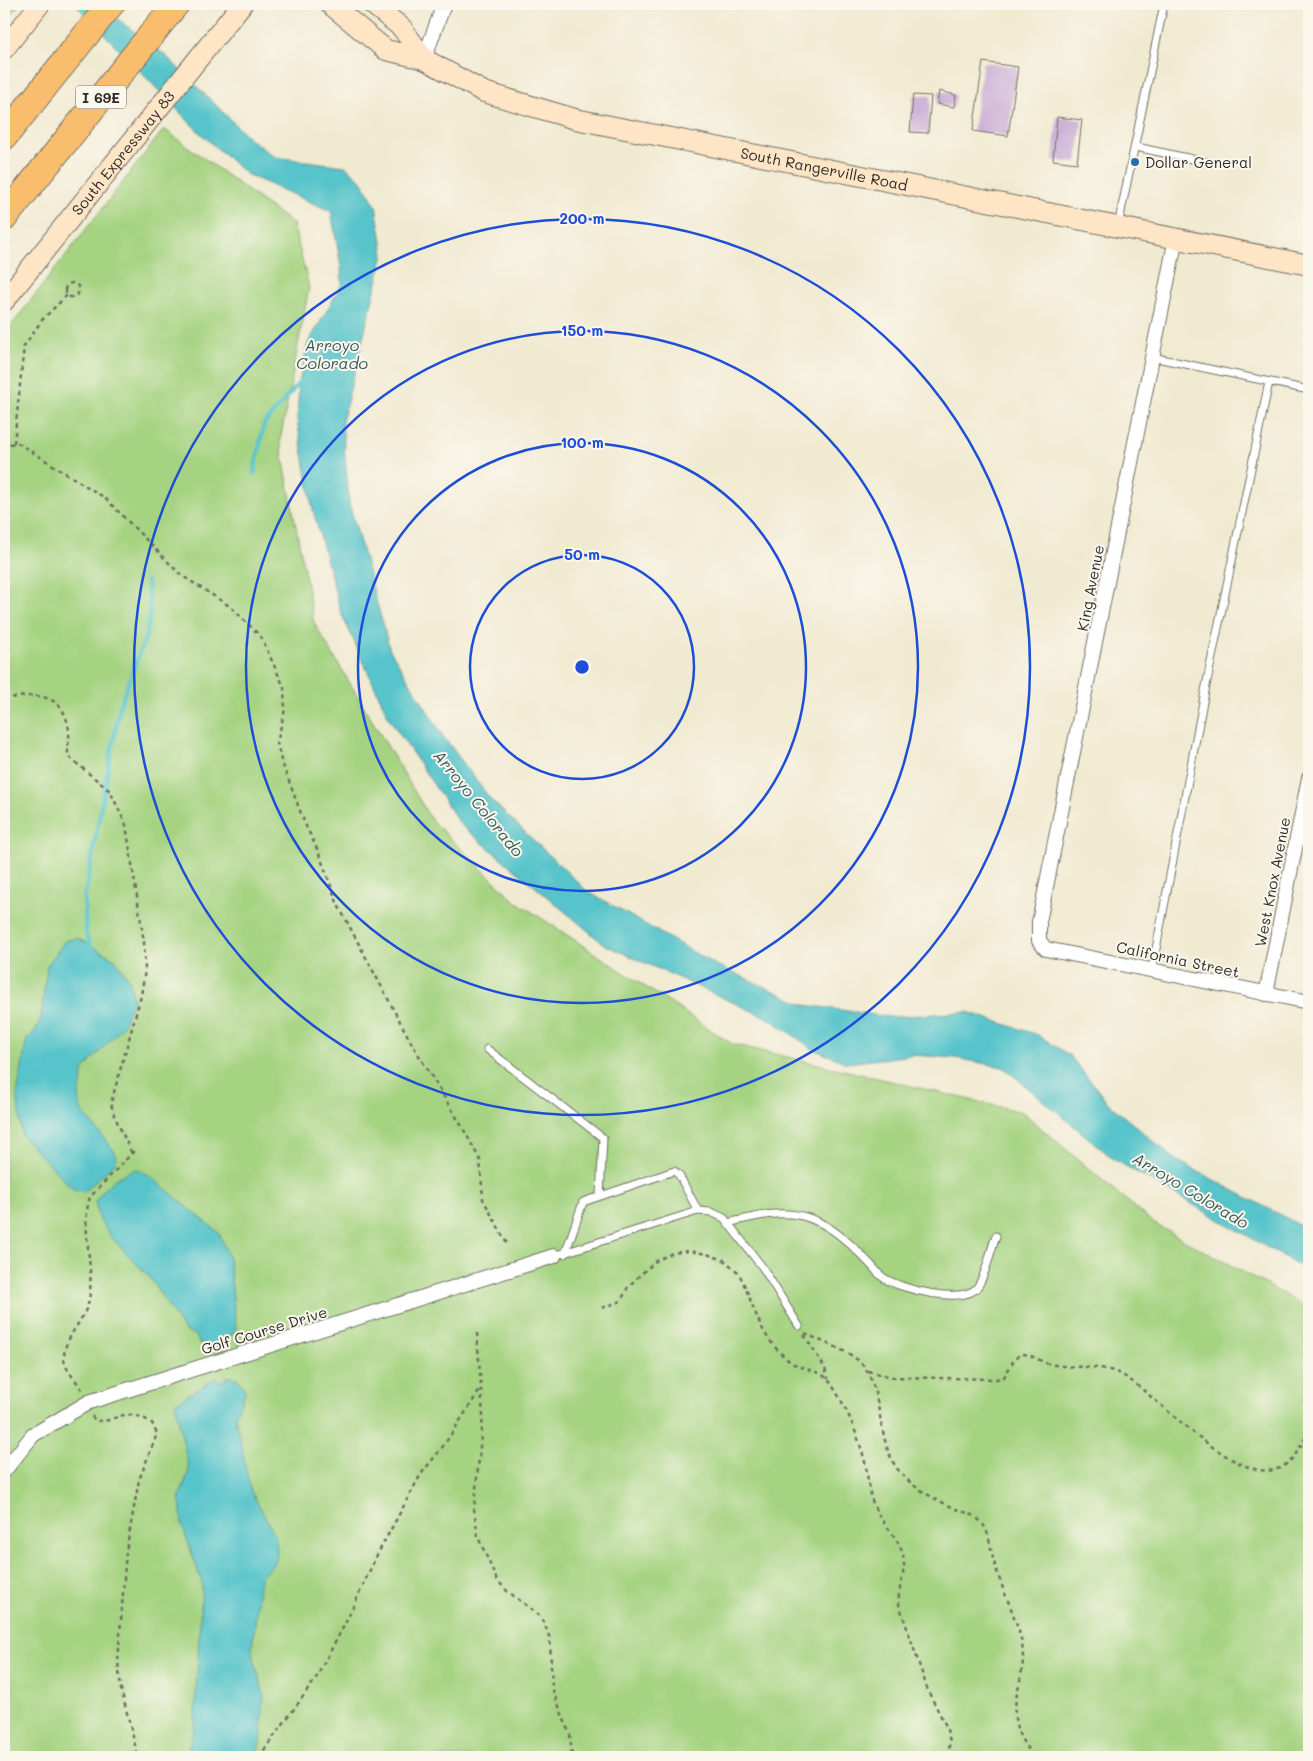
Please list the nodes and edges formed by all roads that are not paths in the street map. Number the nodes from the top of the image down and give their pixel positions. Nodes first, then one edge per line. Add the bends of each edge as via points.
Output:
1 (40, 4) edge
2 (111, 4) edge
3 (176, 4) edge
4 (330, 4) edge
5 (444, 4) edge
6 (1164, 4) edge
7 (375, 5) edge
8 (239, 7) edge
9 (4, 49) edge
10 (424, 59) junction
11 (4, 137) edge
12 (1136, 148) junction
13 (1211, 163) dead end
14 (4, 218) edge
15 (1118, 227) junction
16 (1176, 238) junction
17 (1309, 265) edge
18 (4, 302) edge
19 (1152, 357) junction
20 (1269, 382) junction
21 (1309, 390) edge
22 (1309, 778) edge
23 (1042, 944) joint
24 (1152, 970) junction
25 (1266, 994) junction
26 (1309, 1002) edge
27 (487, 1049) dead end
28 (600, 1196) junction
29 (698, 1211) junction
30 (728, 1223) junction
31 (996, 1236) dead end
32 (560, 1255) junction
33 (799, 1326) dead end
34 (4, 1471) edge

1 - 9 main road
2 - 11 highway
3 - 14 highway, I 69E
4 - 10 main road via 386,50
5 - 10 street
6 - 12 lane
7 - 10 main road, South Rangerville Road via 402,28
8 - 18 main road, South Expressway 83
10 - 15 main road, South Rangerville Road via 484,92 575,119
12 - 13 lane
12 - 15 lane
15 - 16 main road, South Rangerville Road
16 - 17 main road, South Rangerville Road
16 - 19 street, King Avenue
19 - 20 lane
19 - 23 street, King Avenue via 1038,932
20 - 21 lane
20 - 24 lane
22 - 25 street, West Knox Avenue
23 - 24 street, California Street via 1046,948
24 - 25 street, California Street
25 - 26 street, California Street
27 - 28 lane via 603,1138
28 - 29 lane via 674,1171
28 - 32 lane via 583,1202
29 - 30 lane via 711,1212
29 - 32 lane
30 - 31 lane via 778,1214 812,1219 829,1227 884,1278 933,1294 956,1296 970,1294 978,1287
30 - 33 lane via 763,1268
32 - 34 street, Golf Course Drive via 87,1403 33,1435

